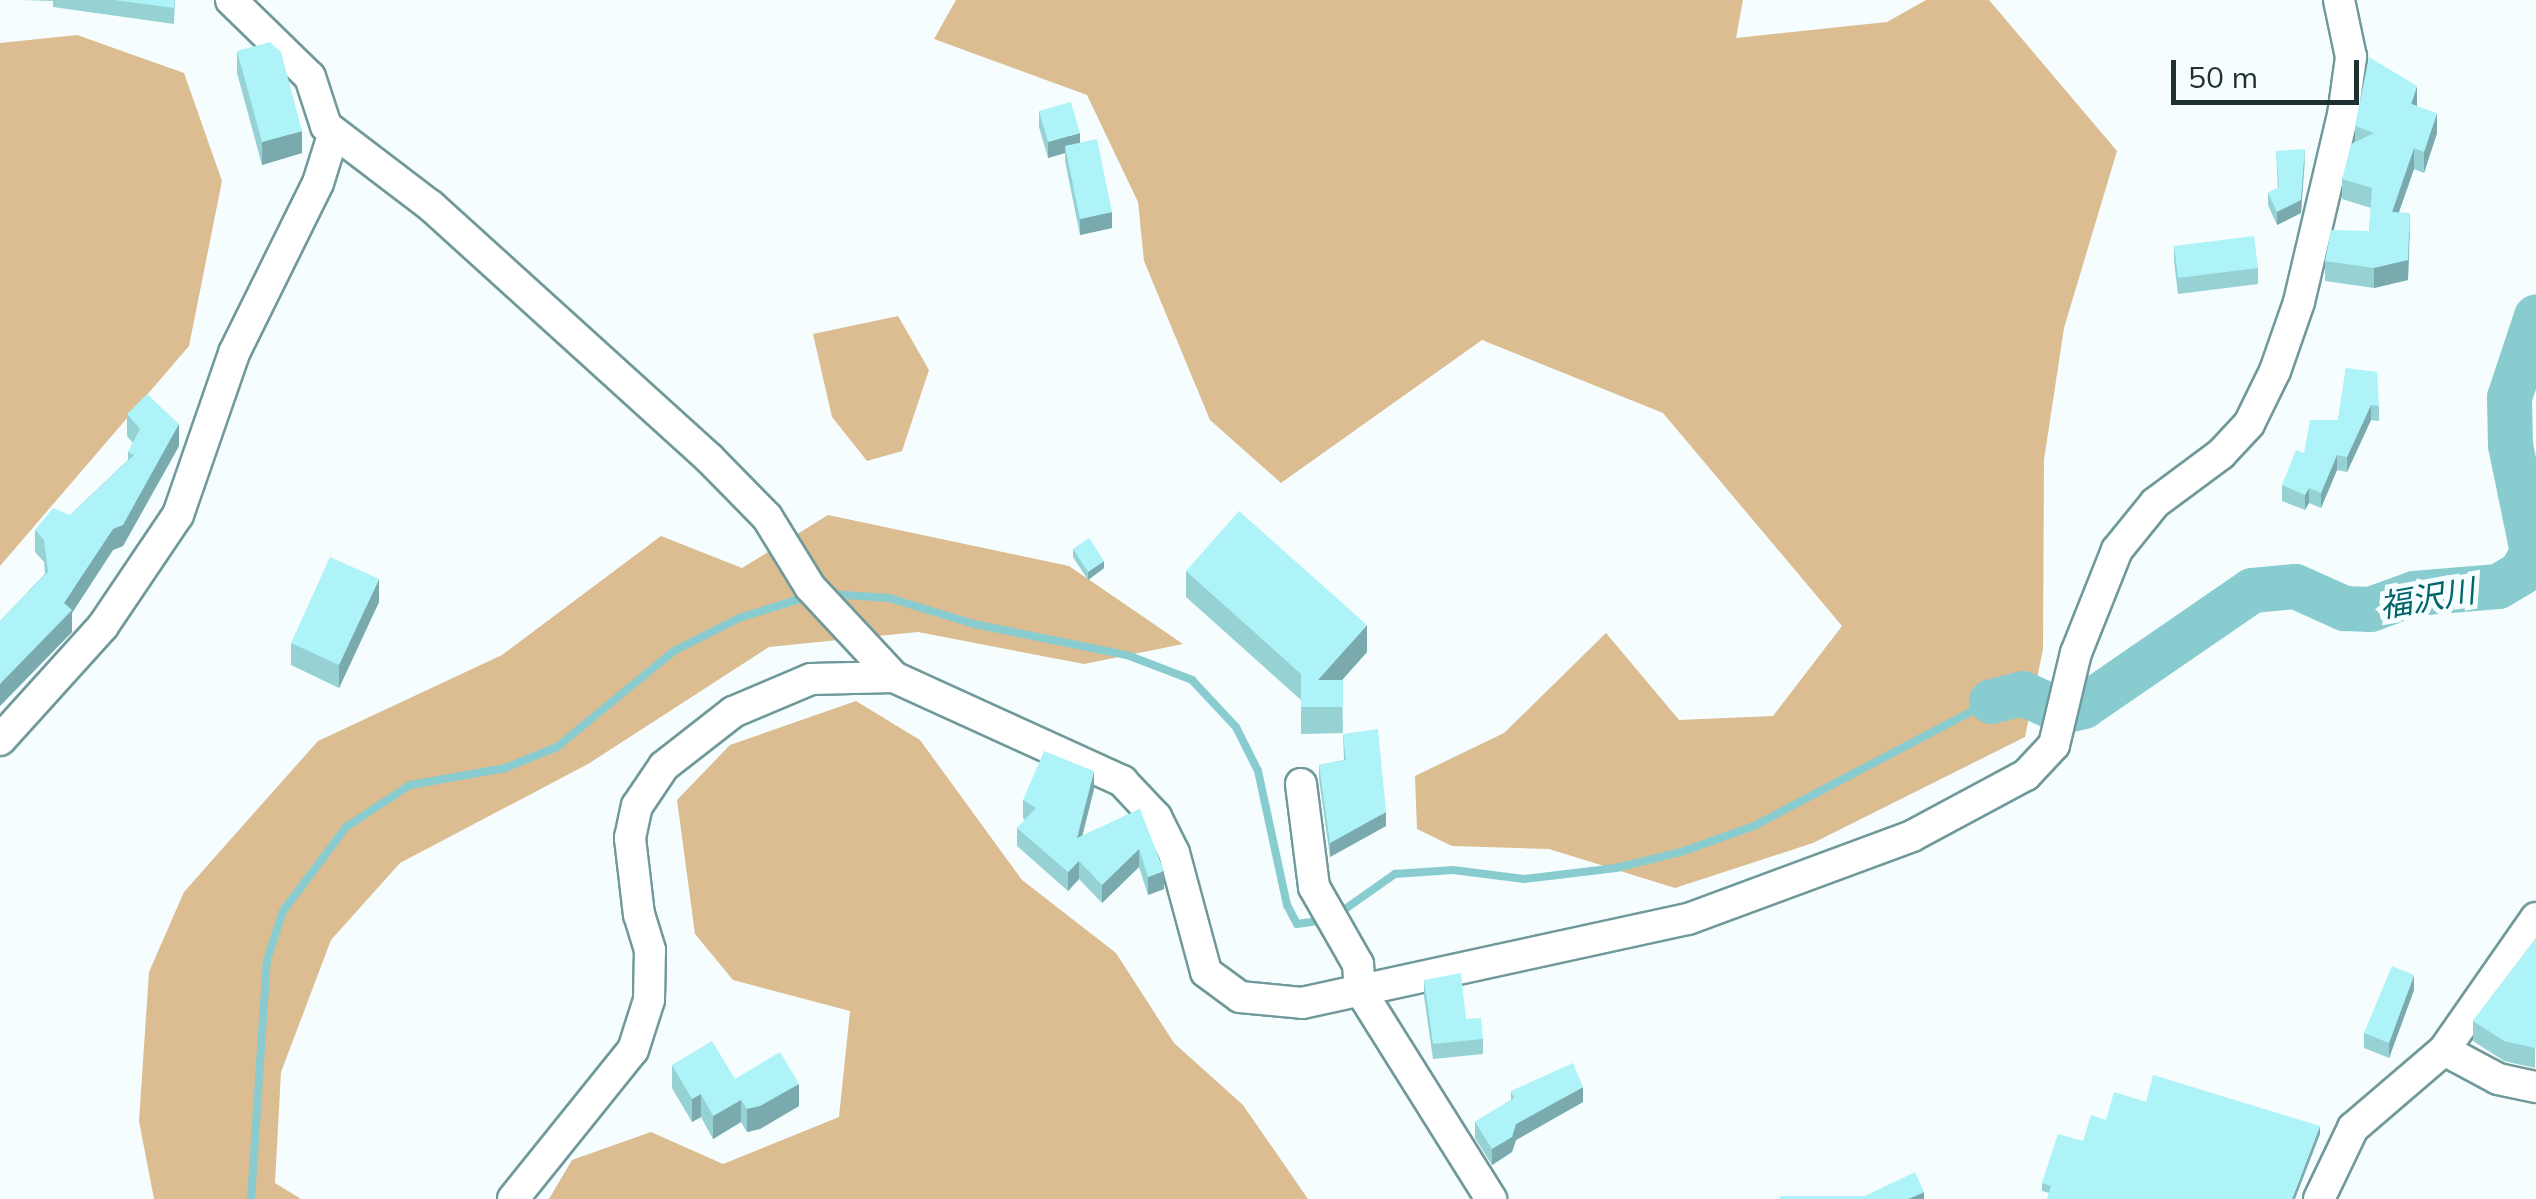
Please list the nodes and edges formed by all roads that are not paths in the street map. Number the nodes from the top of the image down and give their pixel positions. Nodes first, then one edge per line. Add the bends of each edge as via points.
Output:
1 (231, 0) edge
2 (2340, 0) edge
3 (334, 132) junction
4 (894, 677) junction
5 (0, 740) edge
6 (1301, 784) dead end
7 (2536, 918) edge
8 (1360, 990) junction
9 (2444, 1050) junction
10 (2536, 1087) edge
11 (513, 1199) edge
12 (1492, 1199) edge
13 (2319, 1199) edge

1 - 3 street via 258,33 302,68
2 - 8 street via 2350,57 2342,115 2299,302 2275,371 2249,424 2155,503 2117,550 2076,653 2054,745 2026,775 1912,836 1688,919
3 - 4 street via 431,206 710,458 767,518 810,587
3 - 5 street via 318,183 234,353 178,515 103,626
4 - 8 street via 1122,781 1156,818 1174,854 1206,972 1240,997 1302,1003
4 - 11 street via 811,679 733,712 664,766 637,806 630,838 650,950 649,1000 633,1050
6 - 8 street via 1314,887 1358,964
7 - 9 street
8 - 12 street
9 - 10 street via 2498,1079
9 - 13 street via 2353,1128

